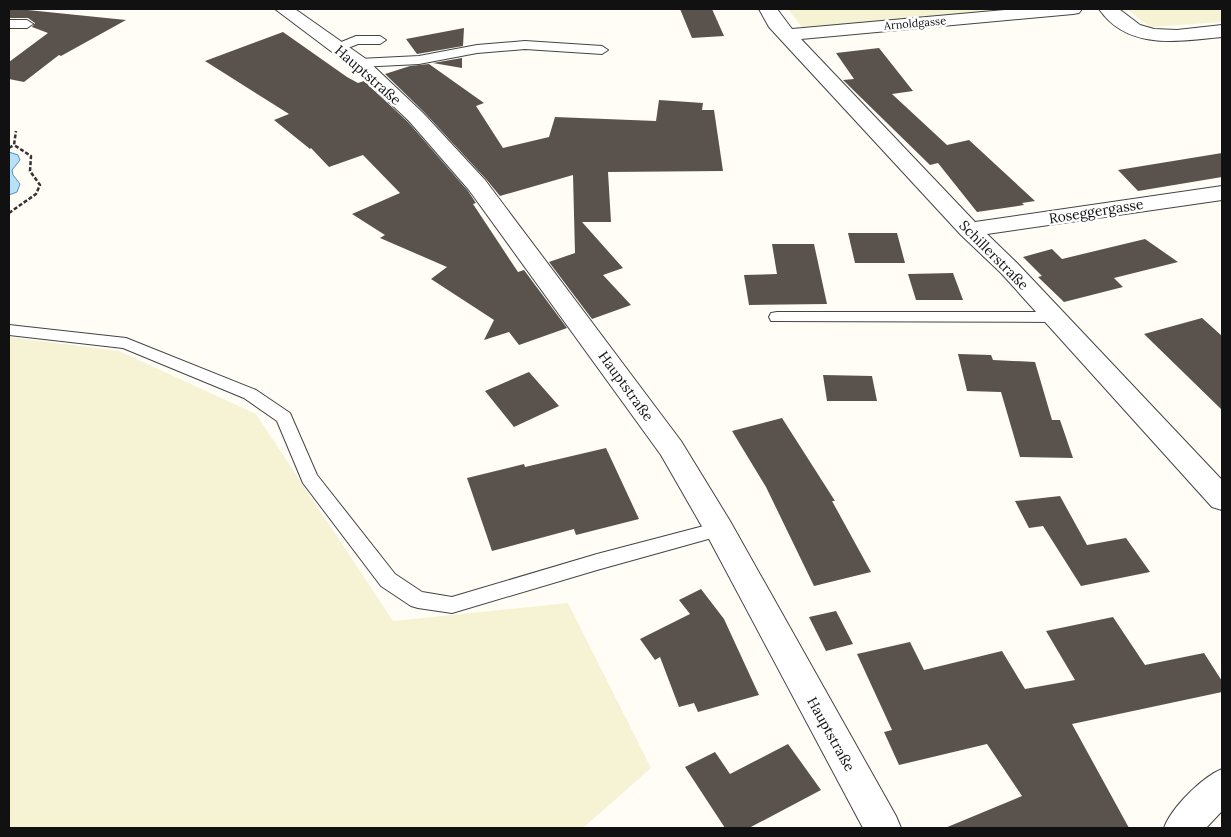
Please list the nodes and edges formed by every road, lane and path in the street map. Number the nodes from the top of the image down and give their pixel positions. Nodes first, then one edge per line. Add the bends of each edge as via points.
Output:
1 (284, 9) edge
2 (768, 9) edge
3 (1073, 9) edge
4 (1108, 9) edge
5 (9, 24) edge
6 (27, 24) dead end
7 (1222, 30) edge
8 (787, 35) junction
9 (380, 40) dead end
10 (602, 50) dead end
11 (348, 55) junction
12 (16, 131) dead end
13 (14, 145) junction
14 (9, 148) edge
15 (1222, 193) edge
16 (9, 213) edge
17 (969, 230) junction
18 (1054, 317) junction
19 (777, 318) dead end
20 (9, 330) edge
21 (1222, 499) edge
22 (719, 529) junction
23 (1222, 786) edge
24 (883, 828) edge
25 (1182, 828) edge

1 - 11 street, Hauptstraße
2 - 8 street, Schillerstraße
3 - 8 street, Arnoldgasse
4 - 7 street via 1144,33 1167,36
5 - 6 lane
8 - 17 street, Schillerstraße
9 - 11 lane via 356,40
10 - 11 lane via 525,45 478,49 419,60
11 - 22 street, Hauptstraße via 416,117 477,185 671,448
12 - 13 path
13 - 14 path
13 - 16 path via 31,156 30,171 40,185 36,194
15 - 17 street, Roseggergasse
17 - 18 street, Schillerstraße
18 - 19 lane
18 - 21 street, Schillerstraße
20 - 22 lane via 126,343 250,394 284,417 309,478 388,580 418,600 452,605
22 - 24 street, Hauptstraße
23 - 25 street

